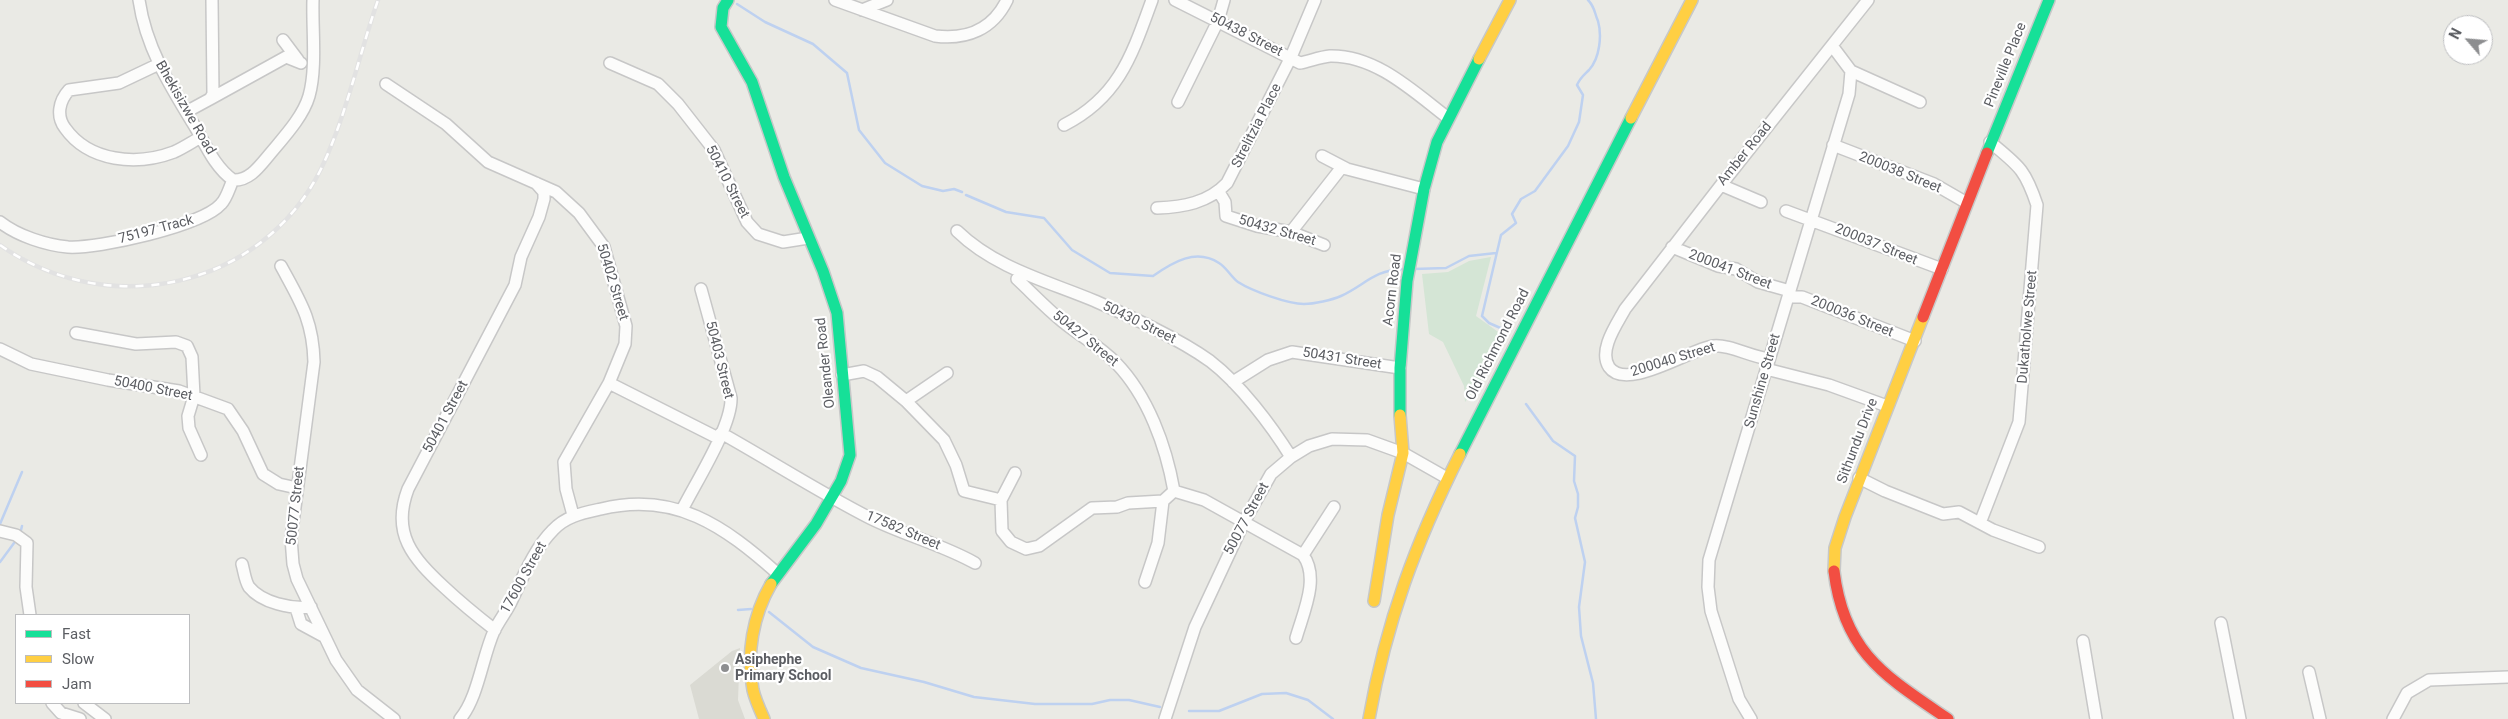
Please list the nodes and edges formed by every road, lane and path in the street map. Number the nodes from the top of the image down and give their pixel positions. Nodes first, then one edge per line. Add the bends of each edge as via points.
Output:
1 (139, 0) edge
2 (212, 0) edge
3 (312, 0) edge
4 (728, 0) edge
5 (835, 0) edge
6 (887, 0) edge
7 (1007, 0) edge
8 (1152, 0) edge
9 (1175, 0) edge
10 (1224, 0) edge
11 (1315, 0) edge
12 (1510, 0) edge
13 (1692, 0) edge
14 (1868, 0) edge
15 (2049, 0) edge
16 (862, 10) junction
17 (1218, 21) junction
18 (283, 40) dead end
19 (1832, 47) junction
20 (1291, 58) junction
21 (301, 63) junction
22 (610, 63) dead end
23 (159, 64) junction
24 (1851, 71) junction
25 (312, 77) junction
26 (386, 84) dead end
27 (210, 99) junction
28 (1178, 102) dead end
29 (1920, 102) dead end
30 (186, 112) junction
31 (1448, 118) junction
32 (1064, 125) dead end
33 (201, 137) junction
34 (1990, 142) junction
35 (1833, 145) junction
36 (1322, 156) dead end
37 (1342, 167) junction
38 (233, 180) junction
39 (535, 182) junction
40 (1721, 185) junction
41 (1424, 189) junction
42 (1219, 192) junction
43 (1761, 202) dead end
44 (1967, 203) junction
45 (1156, 208) dead end
46 (1786, 211) dead end
47 (1810, 221) junction
48 (0, 222) edge
49 (956, 231) dead end
50 (1291, 232) junction
51 (808, 238) junction
52 (1324, 245) dead end
53 (1672, 247) junction
54 (281, 266) dead end
55 (1942, 269) junction
56 (1020, 276) junction
57 (701, 289) dead end
58 (1789, 294) junction
59 (1625, 309) joint
60 (76, 332) dead end
61 (1915, 341) junction
62 (0, 349) edge
63 (1768, 364) junction
64 (1400, 368) junction
65 (946, 373) dead end
66 (842, 375) junction
67 (1233, 382) junction
68 (609, 383) junction
69 (194, 396) junction
70 (906, 401) junction
71 (1887, 406) junction
72 (719, 436) junction
73 (1403, 453) junction
74 (201, 455) dead end
75 (1291, 457) junction
76 (1015, 473) dead end
77 (1447, 478) junction
78 (1859, 478) junction
79 (297, 488) junction
80 (1174, 490) junction
81 (832, 498) junction
82 (1001, 500) junction
83 (1163, 500) junction
84 (1334, 507) dead end
85 (682, 510) junction
86 (573, 515) junction
87 (1244, 522) junction
88 (1980, 523) junction
89 (0, 531) edge
90 (14, 534) junction
91 (0, 537) edge
92 (2039, 547) dead end
93 (1303, 555) junction
94 (975, 563) dead end
95 (242, 564) dead end
96 (777, 573) junction
97 (1145, 582) dead end
98 (1374, 601) dead end
99 (311, 607) junction
100 (296, 608) junction
101 (30, 614) edge
102 (2221, 622) dead end
103 (495, 630) junction
104 (325, 637) junction
105 (1296, 638) dead end
106 (2083, 641) dead end
107 (2309, 672) dead end
108 (2508, 677) edge
109 (53, 704) edge
110 (85, 704) edge
111 (80, 719) edge
112 (106, 719) edge
113 (394, 719) edge
114 (460, 719) edge
115 (764, 719) edge
116 (1164, 719) edge
117 (1369, 719) edge
118 (1751, 719) edge
119 (1948, 719) edge
120 (2096, 719) edge
121 (2240, 719) edge
122 (2320, 719) edge
123 (2393, 719) edge

1 - 23 street, Bhekisizwe Road
2 - 27 street via 214,82
3 - 25 street
4 - 51 street, Oleander Road via 723,8 721,27 752,82
5 - 16 street
6 - 16 street
7 - 16 street via 992,22 974,33 950,38 935,36
8 - 32 street via 1134,47 1113,87 1094,108
9 - 17 street, 50438 Street
10 - 17 street
11 - 20 street, Strelitzia Place
12 - 31 street, Acorn Road
13 - 77 street, Old Richmond Road
14 - 19 street, Amber Road
15 - 34 street, Pineville Place
17 - 20 street, 50438 Street
17 - 28 street
18 - 21 street
19 - 24 street
19 - 40 street, Amber Road
20 - 31 street via 1300,63 1329,56 1365,63 1382,70
20 - 42 street, Strelitzia Place via 1230,178
21 - 25 street
21 - 27 street via 286,57
22 - 51 street, 50410 Street via 658,84 678,104 714,150 747,222 758,234 783,242
23 - 30 street, Bhekisizwe Road
23 - 33 street via 119,82 69,90 61,104 61,123 70,136 87,150 119,159 173,152
24 - 29 street
24 - 35 street, Sunshine Street via 1849,94
25 - 38 street via 304,109 278,145 249,176 240,181
26 - 39 street, 50402 Street via 446,124 488,162
27 - 30 street
30 - 33 street, Bhekisizwe Road
31 - 41 street, Acorn Road
33 - 38 street, Bhekisizwe Road via 220,168
34 - 44 street, Sithundu Drive
34 - 88 street, Dukatholwe Street via 2021,168 2029,179 2037,205 2019,422
35 - 44 street, 200038 Street via 1934,184
35 - 47 street, Sunshine Street
36 - 37 street
37 - 41 street
37 - 50 street
38 - 48 street, 75197 Track via 221,205 207,216 102,244 68,247 48,243
39 - 68 street, 50402 Street via 556,192 579,213 604,247 626,332 621,356
39 - 103 street, 50401 Street via 545,196 521,257 515,285 403,502 406,539 418,563
40 - 43 street
40 - 53 street, Amber Road
41 - 64 street, Acorn Road via 1407,281
42 - 45 street via 1186,207
42 - 50 street, 50432 Street via 1225,202 1226,216
44 - 55 street, Sithundu Drive
46 - 47 street, 200037 Street
47 - 55 street, 200037 Street
47 - 58 street, Sunshine Street
49 - 56 street, 50430 Street
50 - 52 street, 50432 Street
51 - 66 street, Oleander Road via 824,272 837,313
53 - 58 street, 200041 Street via 1736,270
53 - 59 street, Amber Road
54 - 79 street, 50077 Street via 308,317 314,348
55 - 61 street, Sithundu Drive
56 - 67 street, 50430 Street via 1094,301 1168,336 1210,362
56 - 80 street, 50427 Street via 1062,322 1100,348 1126,374 1150,415 1169,463
57 - 72 street, 50403 Street via 731,398 730,413
58 - 61 street, 200036 Street
58 - 63 street, Sunshine Street
59 - 63 street, 200040 Street via 1606,353 1608,365 1619,375 1657,367 1715,346 1727,347
60 - 69 street via 136,344 183,343 192,357
61 - 71 street, Sithundu Drive
62 - 69 street, 50400 Street via 31,364
63 - 71 street
63 - 118 street, Sunshine Street via 1709,560 1711,611 1740,699
64 - 67 street, 50431 Street via 1292,352 1268,360
64 - 73 street, Acorn Road
65 - 70 street
66 - 70 street via 864,372 877,377
66 - 81 street, Oleander Road via 850,455
67 - 75 street, 50430 Street
68 - 72 street, 17582 Street
68 - 86 street, 50402 Street via 564,462 566,489
69 - 74 street via 188,416 189,428
69 - 79 street, 50400 Street via 228,410 243,431 263,474 279,484
70 - 82 street via 944,440 964,491
71 - 78 street, Sithundu Drive
72 - 81 street, 17582 Street
72 - 85 street, 50403 Street
73 - 75 street, 50077 Street via 1366,440 1332,439 1309,446
73 - 77 street, 50077 Street
73 - 98 street, Acorn Road via 1388,515
75 - 87 street, 50077 Street via 1271,474
76 - 82 street
77 - 117 street, Old Richmond Road via 1403,580 1381,654
78 - 88 street via 1885,492 1943,514 1959,512
78 - 119 street, Sithundu Drive via 1835,555 1834,578 1844,611 1858,644 1882,671
79 - 99 street, 50077 Street via 292,553 297,579
80 - 83 street
80 - 87 street via 1204,500
81 - 94 street, 17582 Street via 895,530 955,552
81 - 96 street, Oleander Road via 802,544
82 - 83 street via 1005,537 1017,546 1033,549 1092,508
83 - 97 street via 1158,543
84 - 93 street
85 - 86 street, 17600 Street via 644,503 622,504
85 - 96 street, 17600 Street via 724,530
86 - 103 street, 17600 Street via 552,530 540,546
87 - 93 street
87 - 116 street, 50077 Street via 1195,626
88 - 92 street
89 - 90 street
90 - 91 street
90 - 101 street via 28,542 26,588
93 - 105 street via 1309,563 1310,575 1308,596
95 - 100 street via 251,589 281,605
96 - 115 street, Oleander Road via 759,605 750,652 753,690
99 - 100 street
99 - 104 street, 50077 Street
100 - 104 street via 302,624
102 - 121 street
103 - 114 street, 17600 Street via 482,660 471,702
104 - 113 street, 50077 Street via 357,690
106 - 120 street
107 - 122 street
108 - 123 street via 2429,680 2407,693
109 - 111 street via 61,713
110 - 112 street

